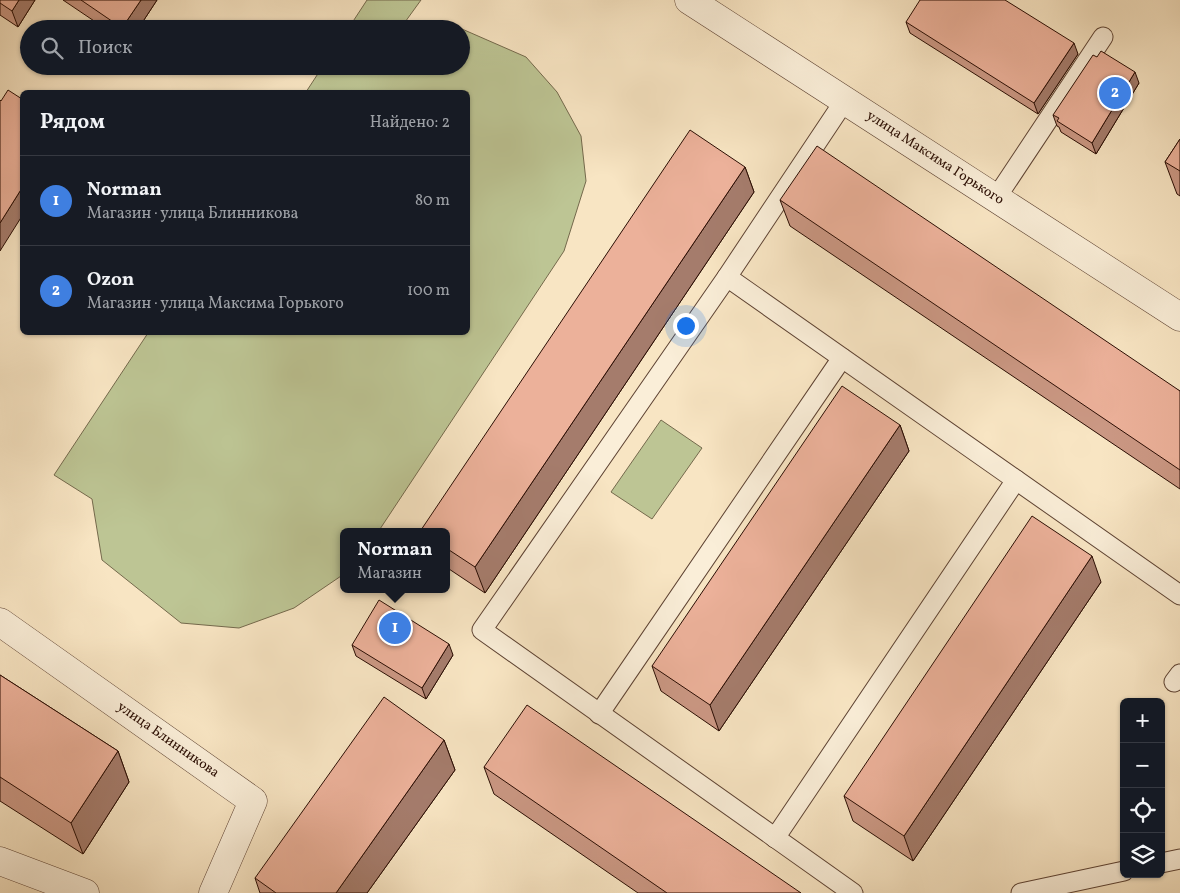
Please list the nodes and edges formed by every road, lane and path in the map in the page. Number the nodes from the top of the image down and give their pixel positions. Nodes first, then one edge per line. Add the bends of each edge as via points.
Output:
1 (689, 0) edge
2 (1103, 37) dead end
3 (844, 100) junction
4 (996, 198) junction
5 (726, 277) junction
6 (1180, 317) edge
7 (842, 358) junction
8 (1016, 480) junction
9 (1180, 595) edge
10 (0, 622) edge
11 (599, 714) junction
12 (776, 838) junction
13 (1180, 860) edge
14 (0, 861) edge
15 (1165, 862) edge
16 (1120, 872) edge
17 (85, 893) edge
18 (213, 893) edge
19 (853, 893) edge
20 (1021, 893) edge

1 - 3 street, улица Максима Горького
2 - 4 lane
3 - 4 street, улица Максима Горького
3 - 5 lane
4 - 6 street, улица Максима Горького
5 - 7 lane
5 - 11 lane via 482,630
7 - 8 lane
7 - 11 lane
8 - 9 lane
8 - 12 lane
10 - 18 street, улица Блинникова via 253,801
11 - 12 lane
12 - 19 lane
13 - 15 lane
14 - 17 street
16 - 20 lane

